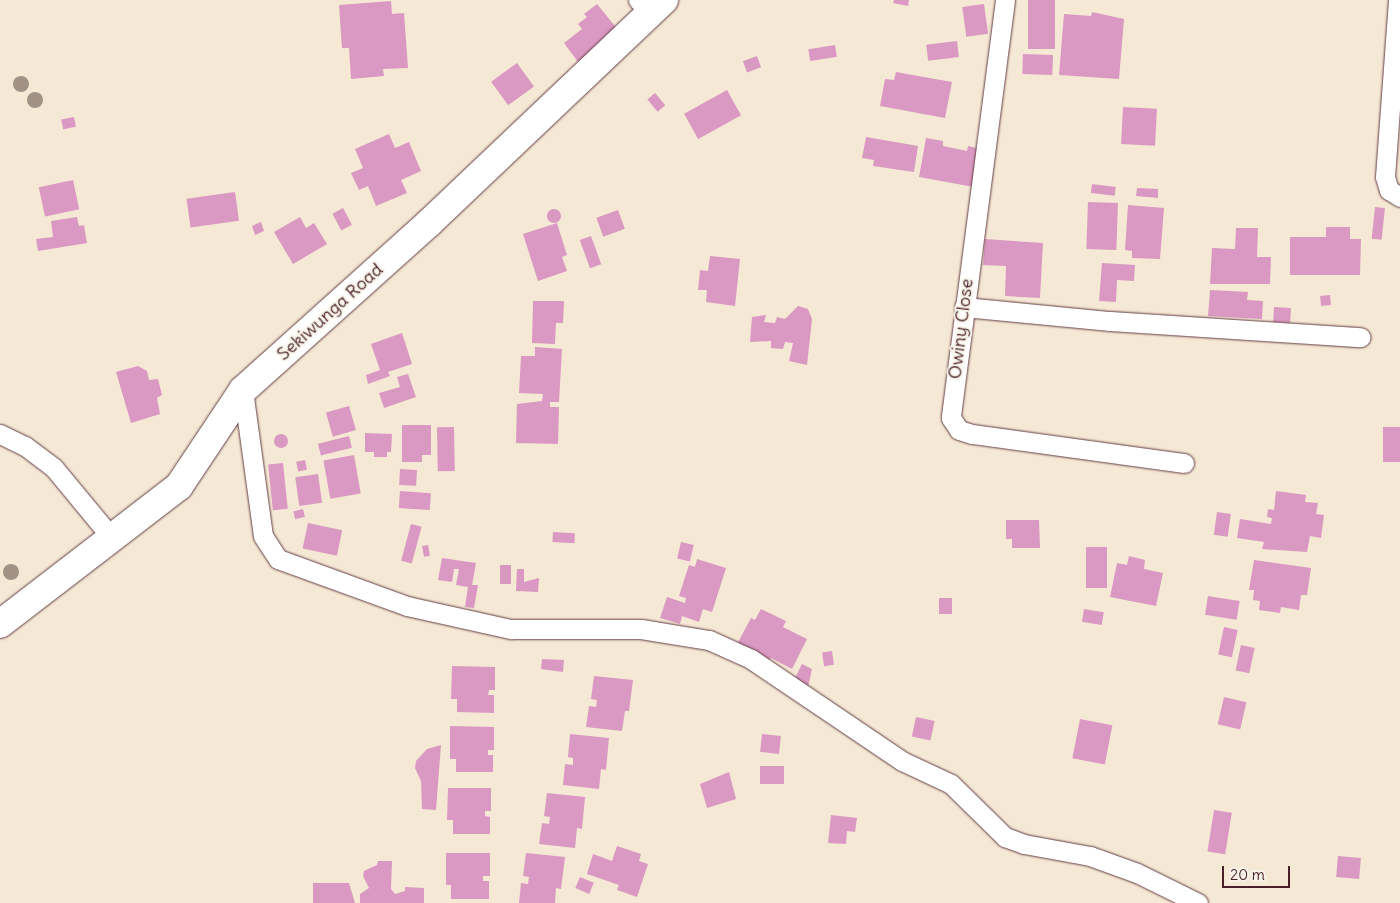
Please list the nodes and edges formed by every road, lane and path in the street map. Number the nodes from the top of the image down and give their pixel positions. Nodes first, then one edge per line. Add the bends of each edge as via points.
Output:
1 (1005, 0) edge
2 (1398, 0) edge
3 (651, 4) edge
4 (1400, 197) edge
5 (964, 307) junction
6 (1360, 337) dead end
7 (243, 390) junction
8 (0, 434) edge
9 (1184, 463) dead end
10 (112, 538) junction
11 (0, 624) edge
12 (1198, 903) edge

1 - 5 street, Owiny Close
2 - 4 street via 1385,177 1389,190
3 - 7 main road, Sekiwunga Road via 429,224
5 - 6 street via 1110,321
5 - 9 street, Owiny Close via 951,418 959,430
7 - 10 main road, Sekiwunga Road via 178,486
7 - 12 street via 263,536 278,559 407,606 511,629 641,629 709,640 751,659 902,761 950,784 1005,837 1024,844 1090,856 1137,873
8 - 10 street via 25,446 54,468
10 - 11 main road, Sekiwunga Road

